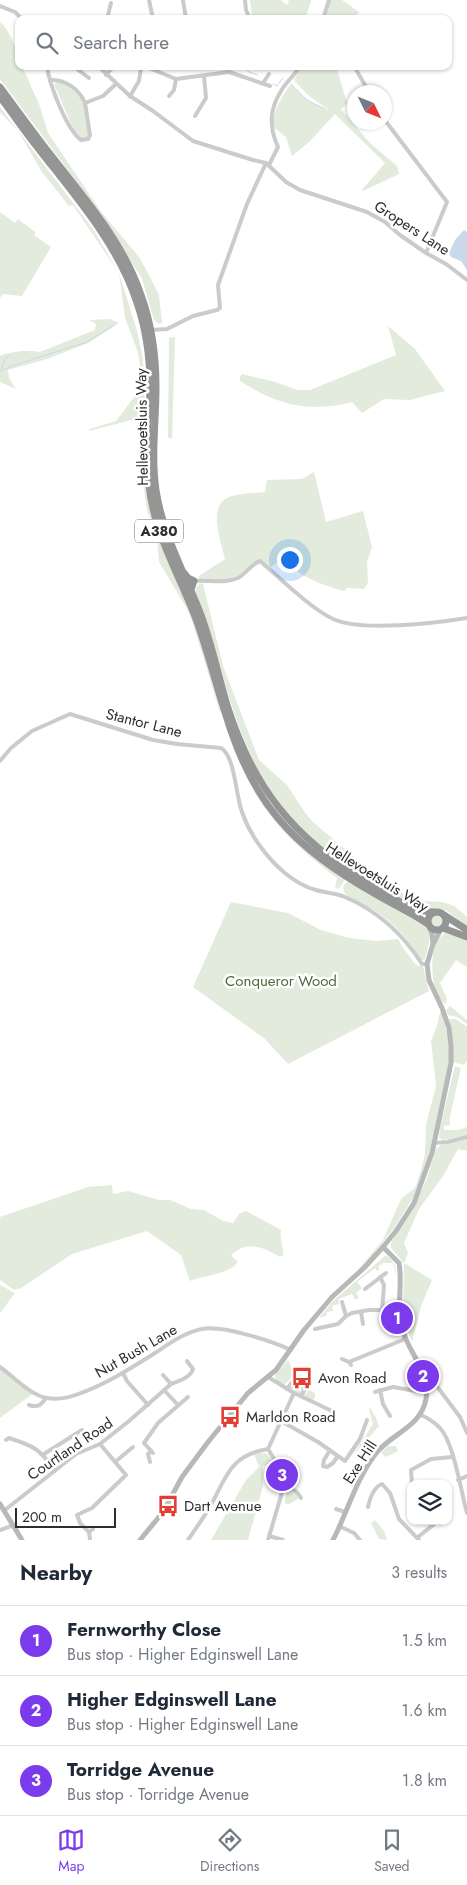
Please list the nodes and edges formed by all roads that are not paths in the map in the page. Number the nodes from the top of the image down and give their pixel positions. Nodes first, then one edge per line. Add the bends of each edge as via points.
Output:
1 (149, 0) edge
2 (183, 0) edge
3 (245, 0) edge
4 (329, 0) edge
5 (111, 3) dead end
6 (0, 6) edge
7 (18, 15) edge
8 (108, 15) edge
9 (151, 15) edge
10 (185, 15) edge
11 (248, 15) edge
12 (324, 15) edge
13 (48, 70) edge
14 (78, 70) edge
15 (102, 70) edge
16 (110, 70) edge
17 (141, 70) edge
18 (156, 70) edge
19 (297, 70) edge
20 (356, 70) edge
21 (269, 74) dead end
22 (106, 75) junction
23 (204, 76) junction
24 (89, 78) dead end
25 (176, 79) junction
26 (50, 80) junction
27 (114, 82) junction
28 (263, 84) junction
29 (365, 85) edge
30 (270, 86) dead end
31 (0, 87) edge
32 (169, 94) dead end
33 (130, 96) junction
34 (0, 97) edge
35 (85, 103) junction
36 (139, 103) dead end
37 (202, 117) dead end
38 (392, 129) edge
39 (268, 164) junction
40 (426, 253) junction
41 (467, 280) edge
42 (151, 330) junction
43 (179, 566) junction
44 (194, 581) junction
45 (190, 592) junction
46 (467, 618) edge
47 (0, 761) edge
48 (434, 912) junction
49 (444, 914) junction
50 (428, 925) junction
51 (442, 929) junction
52 (467, 930) edge
53 (467, 937) edge
54 (433, 944) junction
55 (427, 964) junction
56 (467, 1137) edge
57 (434, 1143) junction
58 (383, 1247) junction
59 (386, 1273) dead end
60 (380, 1277) junction
61 (368, 1289) dead end
62 (342, 1302) dead end
63 (398, 1310) junction
64 (382, 1311) junction
65 (361, 1312) junction
66 (346, 1316) junction
67 (326, 1320) dead end
68 (362, 1324) dead end
69 (326, 1327) junction
70 (315, 1329) dead end
71 (405, 1339) junction
72 (291, 1350) junction
73 (342, 1359) dead end
74 (188, 1361) dead end
75 (0, 1367) edge
76 (123, 1373) junction
77 (164, 1375) dead end
78 (268, 1377) junction
79 (426, 1380) junction
80 (171, 1384) junction
81 (287, 1389) junction
82 (164, 1390) junction
83 (380, 1390) junction
84 (375, 1392) dead end
85 (294, 1393) junction
86 (427, 1393) junction
87 (301, 1396) junction
88 (188, 1397) dead end
89 (46, 1398) junction
90 (29, 1405) dead end
91 (148, 1405) junction
92 (178, 1405) junction
93 (332, 1411) dead end
94 (421, 1415) junction
95 (390, 1416) dead end
96 (281, 1421) junction
97 (368, 1422) dead end
98 (82, 1430) dead end
99 (467, 1433) edge
100 (8, 1437) dead end
101 (100, 1444) junction
102 (133, 1447) dead end
103 (268, 1449) junction
104 (330, 1450) junction
105 (44, 1454) junction
106 (338, 1456) junction
107 (452, 1457) junction
108 (115, 1462) junction
109 (150, 1462) dead end
110 (55, 1471) junction
111 (467, 1476) edge
112 (412, 1480) edge
113 (458, 1480) junction
114 (283, 1489) junction
115 (301, 1498) dead end
116 (0, 1504) edge
117 (368, 1508) dead end
118 (335, 1509) dead end
119 (4, 1510) junction
120 (467, 1511) edge
121 (345, 1512) junction
122 (14, 1525) junction
123 (434, 1525) edge
124 (339, 1526) junction
125 (0, 1530) edge
126 (268, 1538) edge
127 (419, 1539) edge
128 (22, 1540) edge
129 (90, 1540) edge
130 (140, 1540) edge
131 (188, 1540) edge
132 (283, 1540) edge
133 (334, 1540) edge
134 (360, 1540) edge

1 - 9 street
2 - 10 street
3 - 11 street
4 - 12 street
5 - 8 street
6 - 7 street
13 - 26 street
14 - 24 street
15 - 22 street
16 - 22 street
17 - 33 street via 139,81
18 - 25 street
19 - 39 street via 281,91 271,113 271,126 278,147
20 - 29 street
21 - 28 street
22 - 27 street
23 - 25 street
23 - 28 street via 229,72
23 - 37 street via 206,98 196,114
25 - 32 street
26 - 35 street via 62,80 78,92
26 - 35 street via 72,131 84,141 90,136
27 - 33 street
27 - 35 street via 103,96
28 - 30 street
31 - 42 highway, Hellevoetsluis Way / A380 via 114,239 140,292
33 - 36 street
33 - 39 street via 193,142
34 - 50 highway, Hellevoetsluis Way / A380 via 101,232 119,260 136,300 149,362 147,463 154,515 166,552 196,619 231,734 249,775 276,816 315,855
38 - 40 street via 448,202
39 - 40 street, Gropers Lane via 286,182 300,190 368,212
39 - 42 street via 247,204 218,285 220,308 193,316 167,330
40 - 41 street, Gropers Lane
42 - 43 highway, Hellevoetsluis Way / A380 via 156,372 153,446 156,488 162,520
43 - 44 highway
43 - 45 highway, Hellevoetsluis Way / A380
44 - 45 highway
44 - 46 street via 232,580 260,561 318,609 338,621 361,625
45 - 48 highway, Hellevoetsluis Way / A380 via 206,631 240,741 257,777 272,799 297,829 340,866 415,909
47 - 55 street, Stantor Lane via 32,731 70,714 153,740 221,748 230,760 241,810 258,843 275,864 309,888 346,897 376,913 401,935 422,964
48 - 49 highway
48 - 50 highway via 428,917
49 - 51 highway via 446,922
49 - 52 highway
50 - 51 highway via 434,930
50 - 54 street
51 - 53 highway
51 - 54 street
54 - 55 street
55 - 57 street via 432,988 446,1018 451,1046
56 - 57 street
57 - 58 street via 414,1203
58 - 63 street via 399,1263
58 - 72 street via 332,1297
59 - 60 street
60 - 61 street
60 - 64 street via 384,1286
62 - 66 street
63 - 64 street
63 - 71 street
64 - 65 street
65 - 66 street
65 - 68 street
66 - 69 street via 338,1324
67 - 69 street
69 - 70 street
71 - 73 street via 350,1364
71 - 79 street
72 - 76 street, Nut Bush Lane via 272,1342 204,1329 181,1337
72 - 78 street
74 - 80 street, Courtland Road via 195,1372
75 - 89 street
76 - 89 street, Nut Bush Lane via 74,1396
76 - 91 street
77 - 80 street
78 - 81 street
78 - 130 street via 248,1393 208,1442 163,1512
79 - 86 street
79 - 99 street via 436,1385 460,1417
80 - 82 street, Courtland Road
81 - 85 street
81 - 87 street via 292,1381 298,1380 305,1389
82 - 91 street, Courtland Road
82 - 92 street
83 - 84 street
83 - 86 street via 393,1387
83 - 95 street
85 - 87 street
85 - 96 street
86 - 94 street
87 - 93 street
88 - 92 street
89 - 90 street, Nut Bush Lane via 40,1405
91 - 101 street, Courtland Road
92 - 109 street via 158,1423 144,1443 152,1452 148,1454
94 - 107 street via 441,1429
94 - 121 street, Exe Hill via 378,1452
96 - 103 street
96 - 104 street
97 - 106 street via 345,1461
98 - 105 street
100 - 105 street
101 - 108 street
101 - 110 street, Courtland Road via 76,1454
102 - 108 street
103 - 114 street via 279,1467
103 - 131 street via 248,1455 230,1470
104 - 106 street
104 - 106 street via 323,1466 327,1468
105 - 110 street
107 - 112 street via 431,1459 411,1470
107 - 113 street
108 - 129 street via 126,1475 92,1508 75,1516 91,1531
110 - 119 street, Courtland Road
111 - 113 street
113 - 120 street
114 - 115 street via 293,1489
114 - 126 street
116 - 119 street
117 - 127 street via 369,1499 382,1484 390,1493 399,1519
118 - 121 street
119 - 122 street
121 - 124 street, Exe Hill
122 - 125 street
122 - 128 street
123 - 127 street
124 - 133 street, Exe Hill
124 - 134 street
126 - 132 street

